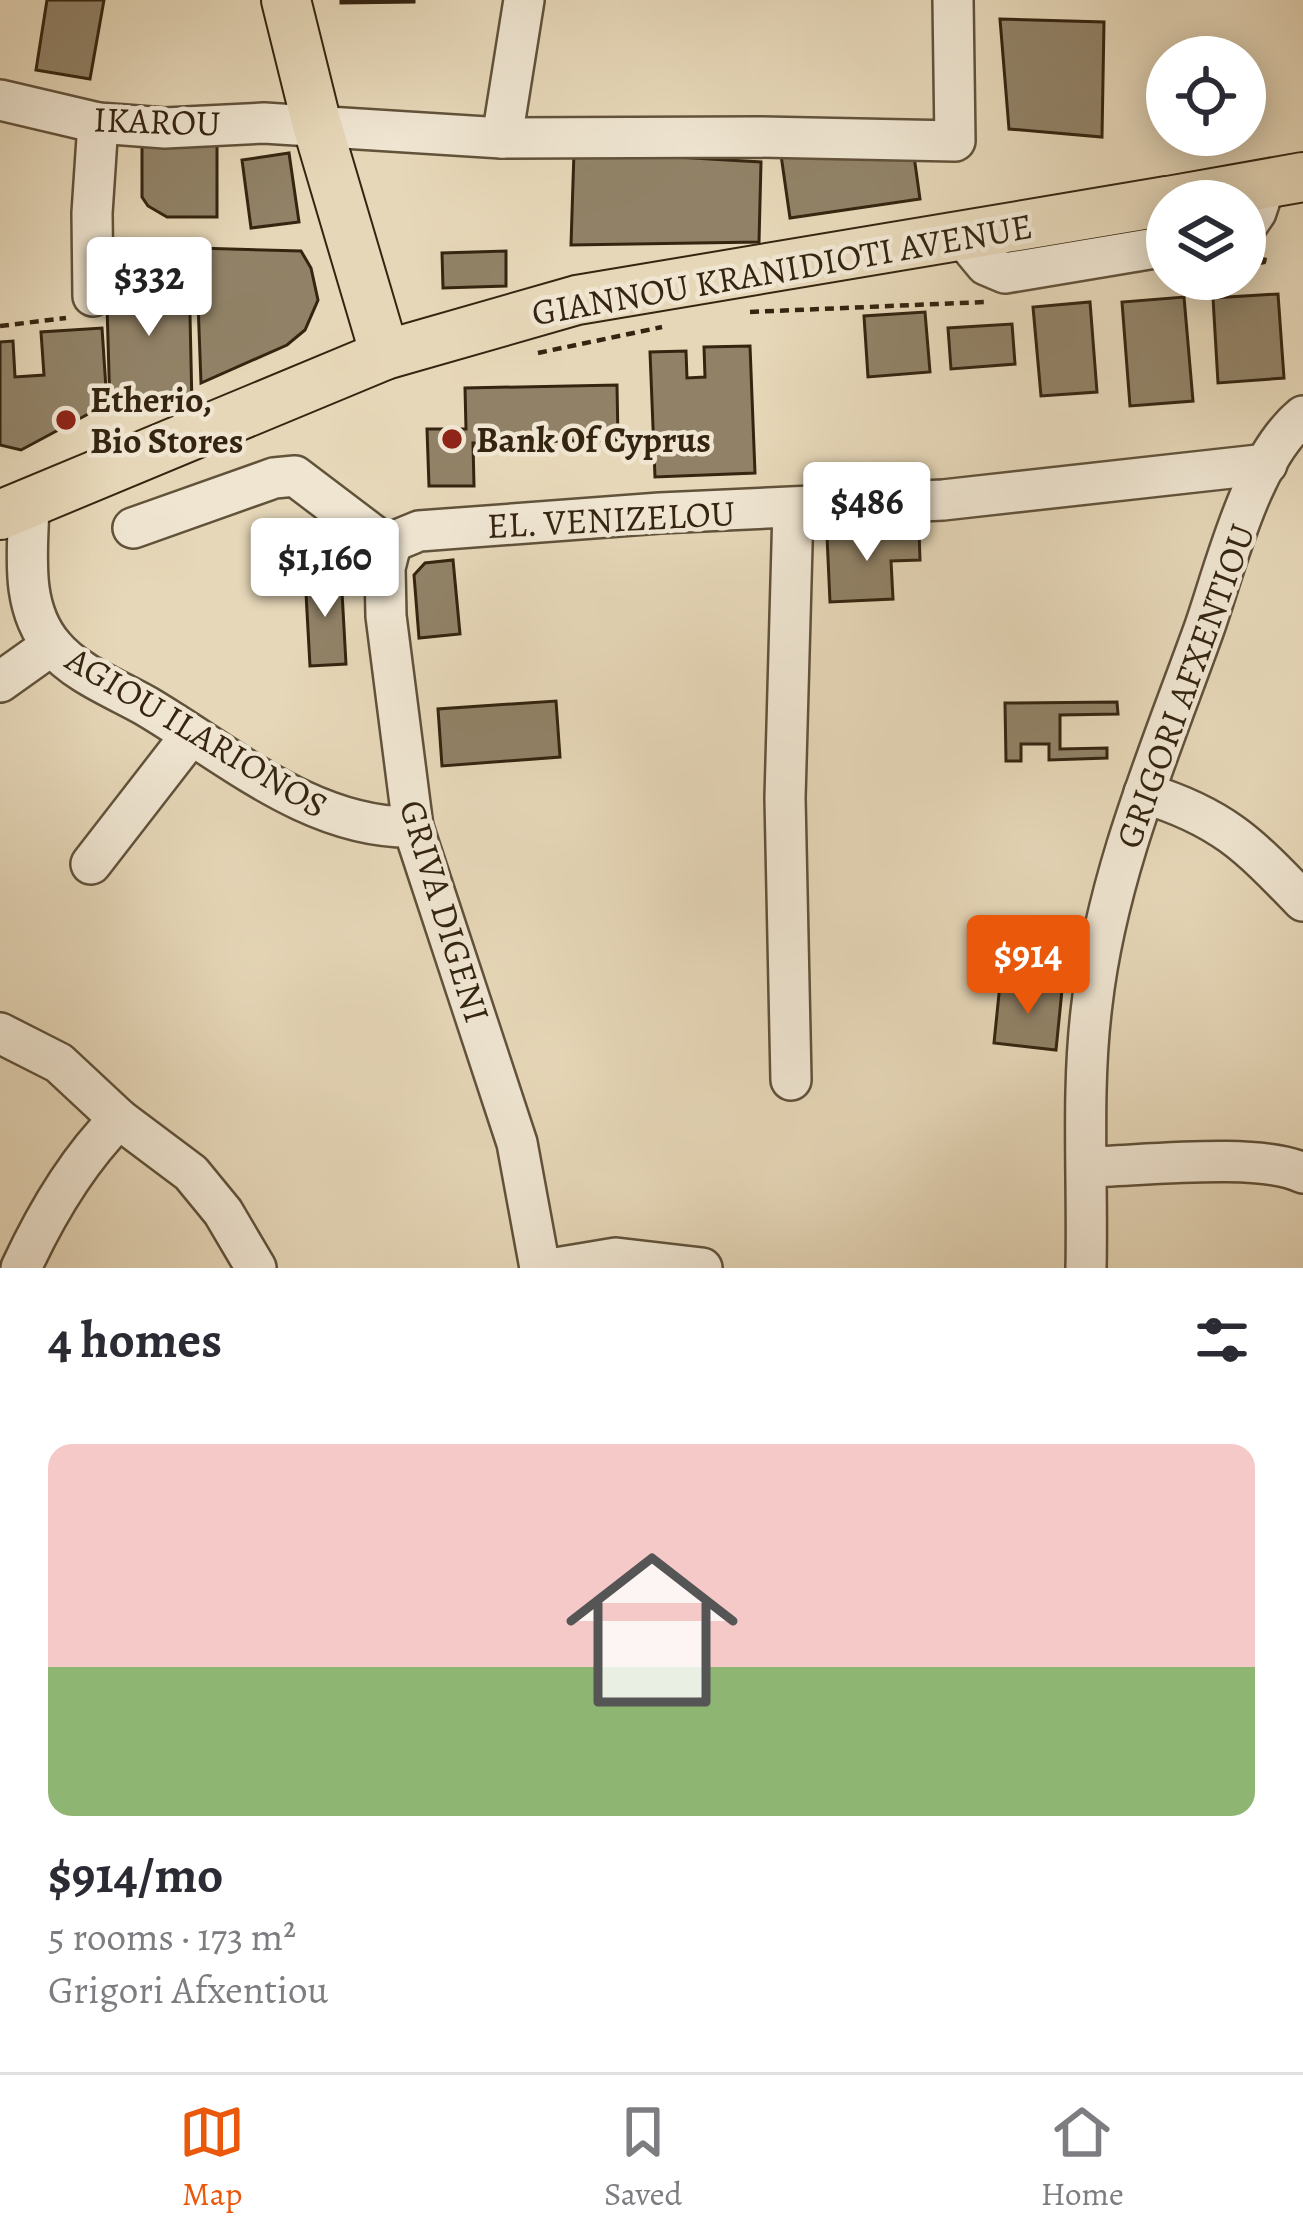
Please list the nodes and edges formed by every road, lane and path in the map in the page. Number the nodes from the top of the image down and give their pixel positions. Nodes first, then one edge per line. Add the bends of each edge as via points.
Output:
1 (286, 0) edge
2 (524, 0) edge
3 (953, 0) edge
4 (0, 100) edge
5 (98, 123) junction
6 (317, 125) junction
7 (502, 138) junction
8 (1146, 205) edge
9 (962, 236) junction
10 (1146, 250) edge
11 (93, 296) joint
12 (1003, 301) dead end
13 (733, 312) dead end
14 (0, 326) edge
15 (668, 326) dead end
16 (385, 355) junction
17 (522, 357) dead end
18 (1303, 416) edge
19 (1267, 464) junction
20 (15, 509) edge
21 (794, 509) junction
22 (133, 528) dead end
23 (390, 548) junction
24 (13, 578) edge
25 (52, 645) junction
26 (0, 682) edge
27 (191, 735) junction
28 (1144, 793) junction
29 (413, 827) junction
30 (91, 864) dead end
31 (1303, 901) edge
32 (0, 1033) edge
33 (791, 1080) dead end
34 (119, 1119) junction
35 (1088, 1167) junction
36 (1303, 1173) edge
37 (21, 1268) edge
38 (256, 1268) edge
39 (541, 1268) edge
40 (556, 1268) edge
41 (702, 1268) edge
42 (1086, 1268) edge

1 - 6 main road
2 - 7 street
3 - 7 street, IKAROU via 955,141
4 - 5 street, IKAROU
5 - 6 street, IKAROU
5 - 11 street
6 - 7 street, IKAROU
6 - 16 main road
8 - 9 main road, GIANNOU KRANIDIOTI AVENUE
9 - 10 street via 986,265 1005,273
9 - 16 main road, GIANNOU KRANIDIOTI AVENUE via 577,299
11 - 14 path via 77,317
12 - 13 path
15 - 17 path
16 - 20 main road, GIANNOU KRANIDIOTI AVENUE
18 - 19 street, GRIGORI AFXENTIOU
19 - 21 street, EL. VENIZELOU
19 - 28 street, GRIGORI AFXENTIOU
20 - 24 street, AGIOU ILARIONOS
21 - 23 street, EL. VENIZELOU via 419,531
21 - 33 street via 784,798
22 - 23 street via 296,476
23 - 29 street, GRIVA DIGENI via 386,616
24 - 25 street, AGIOU ILARIONOS
25 - 26 street, AGIOU ILARIONOS
25 - 27 street, AGIOU ILARIONOS
27 - 29 street, AGIOU ILARIONOS via 324,811
27 - 30 street
28 - 31 street via 1226,827
28 - 35 street, GRIGORI AFXENTIOU via 1091,1009
29 - 39 street, GRIVA DIGENI via 517,1143
32 - 34 street via 59,1063
34 - 37 street via 92,1146
34 - 38 street via 191,1173
35 - 36 street via 1243,1163
35 - 42 street, GRIGORI AFXENTIOU
40 - 41 street via 616,1258

